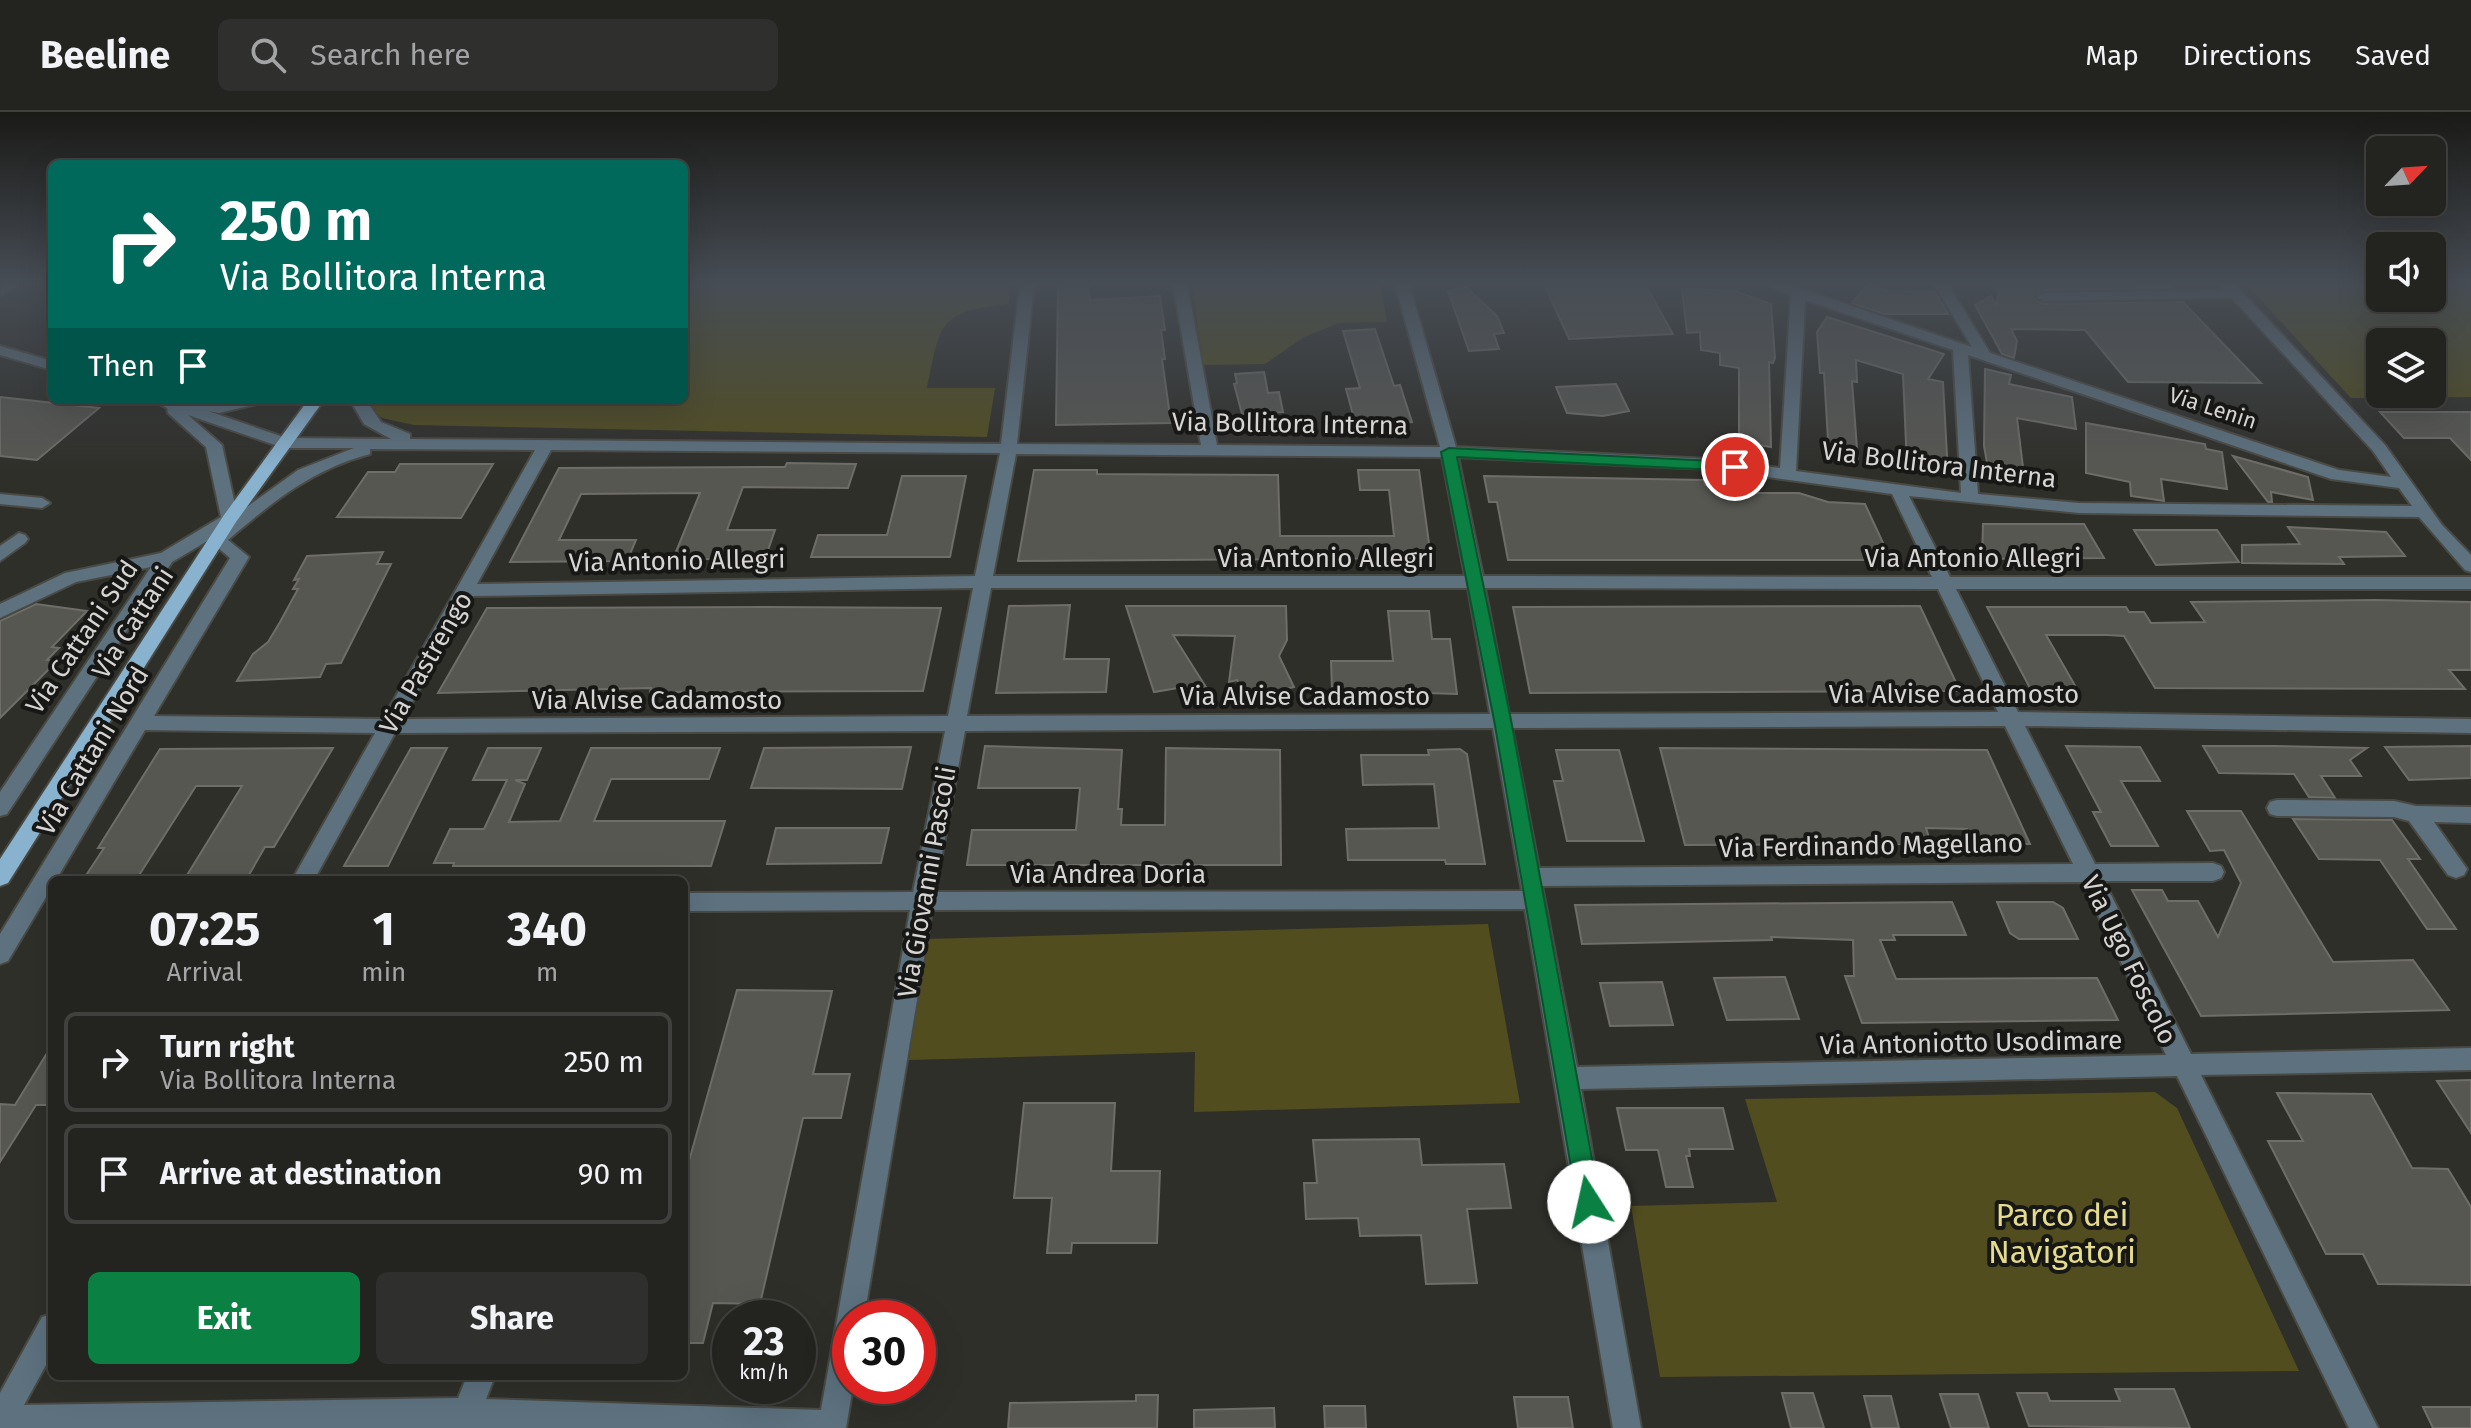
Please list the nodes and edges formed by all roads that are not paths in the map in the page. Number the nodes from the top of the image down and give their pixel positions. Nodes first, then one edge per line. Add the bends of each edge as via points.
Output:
1 (1020, 345) edge
2 (1191, 345) edge
3 (1419, 345) edge
4 (1795, 345) edge
5 (1955, 345) edge
6 (1978, 345) edge
7 (2286, 345) edge
8 (1960, 347) junction
9 (0, 350) edge
10 (1984, 355) junction
11 (48, 365) edge
12 (165, 404) edge
13 (172, 404) edge
14 (190, 404) edge
15 (238, 404) edge
16 (313, 404) edge
17 (360, 404) edge
18 (436, 442) junction
19 (284, 443) junction
20 (546, 445) junction
21 (1009, 446) junction
22 (1210, 449) junction
23 (1449, 452) junction
24 (1788, 473) junction
25 (2407, 484) junction
26 (1898, 490) junction
27 (0, 499) edge
28 (1970, 499) junction
29 (42, 503) dead end
30 (2424, 512) junction
31 (230, 519) junction
32 (19, 539) dead end
33 (217, 540) junction
34 (0, 555) edge
35 (166, 558) junction
36 (2471, 566) edge
37 (980, 582) junction
38 (2471, 583) edge
39 (1944, 584) junction
40 (1476, 585) junction
41 (468, 590) junction
42 (0, 612) edge
43 (2012, 719) junction
44 (1503, 720) junction
45 (140, 723) junction
46 (956, 725) junction
47 (389, 726) junction
48 (2471, 726) edge
49 (0, 808) edge
50 (2277, 808) dead end
51 (2416, 814) junction
52 (2471, 815) edge
53 (2456, 869) dead end
54 (2085, 872) junction
55 (2213, 872) dead end
56 (305, 876) edge
57 (0, 877) edge
58 (1529, 877) junction
59 (1533, 900) junction
60 (688, 902) edge
61 (922, 903) junction
62 (0, 954) edge
63 (2471, 1059) edge
64 (2182, 1068) junction
65 (1567, 1078) junction
66 (854, 1300) edge
67 (48, 1334) edge
68 (479, 1380) edge
69 (836, 1404) edge
70 (0, 1419) edge
71 (463, 1420) edge
72 (832, 1426) edge
73 (1627, 1428) edge
74 (2364, 1428) edge

1 - 21 street, Via Giovanni Pascoli
2 - 22 street
3 - 23 street
4 - 24 street
5 - 8 street, Via Lenin
6 - 10 street
7 - 25 street via 2386,448
8 - 10 street, Via Lenin
8 - 28 street
9 - 11 street
10 - 25 street, Via Lenin via 2337,475
12 - 31 street via 214,445
13 - 19 street, Via Bollitora Interna
14 - 15 street
16 - 19 main road, Via Cattani
17 - 18 street via 369,422 391,435
18 - 19 street, Via Bollitora Interna
18 - 20 street, Via Bollitora Interna
18 - 33 street via 336,459 262,501
19 - 31 main road, Via Cattani
20 - 21 street, Via Bollitora Interna
20 - 41 street, Via Pastrengo
21 - 22 street, Via Bollitora Interna
21 - 37 street, Via Giovanni Pascoli
22 - 23 street, Via Bollitora Interna
23 - 24 street, Via Bollitora Interna via 1709,464
23 - 40 street
24 - 26 street, Via Bollitora Interna
25 - 30 street
26 - 28 street, Via Bollitora Interna
26 - 39 street, Via Ugo Foscolo
27 - 29 street
28 - 30 street, Via Bollitora Interna via 2079,508
30 - 36 street
31 - 33 main road, Via Cattani
31 - 35 street, Via Cattani Sud
32 - 34 street
33 - 45 street, Via Cattani Nord via 240,557
33 - 57 main road, Via Cattani
35 - 42 street via 71,577
35 - 49 street, Via Cattani Sud
37 - 40 street, Via Antonio Allegri
37 - 41 street, Via Antonio Allegri
37 - 46 street, Via Giovanni Pascoli
38 - 39 street, Via Antonio Allegri
39 - 40 street, Via Antonio Allegri
39 - 43 street, Via Ugo Foscolo
40 - 44 street
41 - 47 street, Via Pastrengo
43 - 44 street, Via Alvise Cadamosto
43 - 48 street, Via Alvise Cadamosto
43 - 54 street, Via Ugo Foscolo
44 - 46 street, Via Alvise Cadamosto
44 - 58 street
45 - 47 street, Via Alvise Cadamosto
45 - 62 street, Via Cattani Nord
46 - 47 street, Via Alvise Cadamosto
46 - 61 street, Via Giovanni Pascoli
47 - 56 street, Via Pastrengo
50 - 51 street via 2394,809
51 - 52 street
51 - 53 street
54 - 55 street, Via Ferdinando Magellano
54 - 58 street, Via Ferdinando Magellano
54 - 64 street, Via Ugo Foscolo
58 - 59 street
59 - 61 street, Via Andrea Doria
59 - 65 street
60 - 61 street, Via Andrea Doria
61 - 66 street, Via Giovanni Pascoli
63 - 64 street, Via Antoniotto Usodimare
64 - 65 street, Via Antoniotto Usodimare
64 - 74 street, Via Ugo Foscolo
65 - 73 street
67 - 70 street
68 - 71 street
69 - 72 street
70 - 71 street
71 - 72 street

